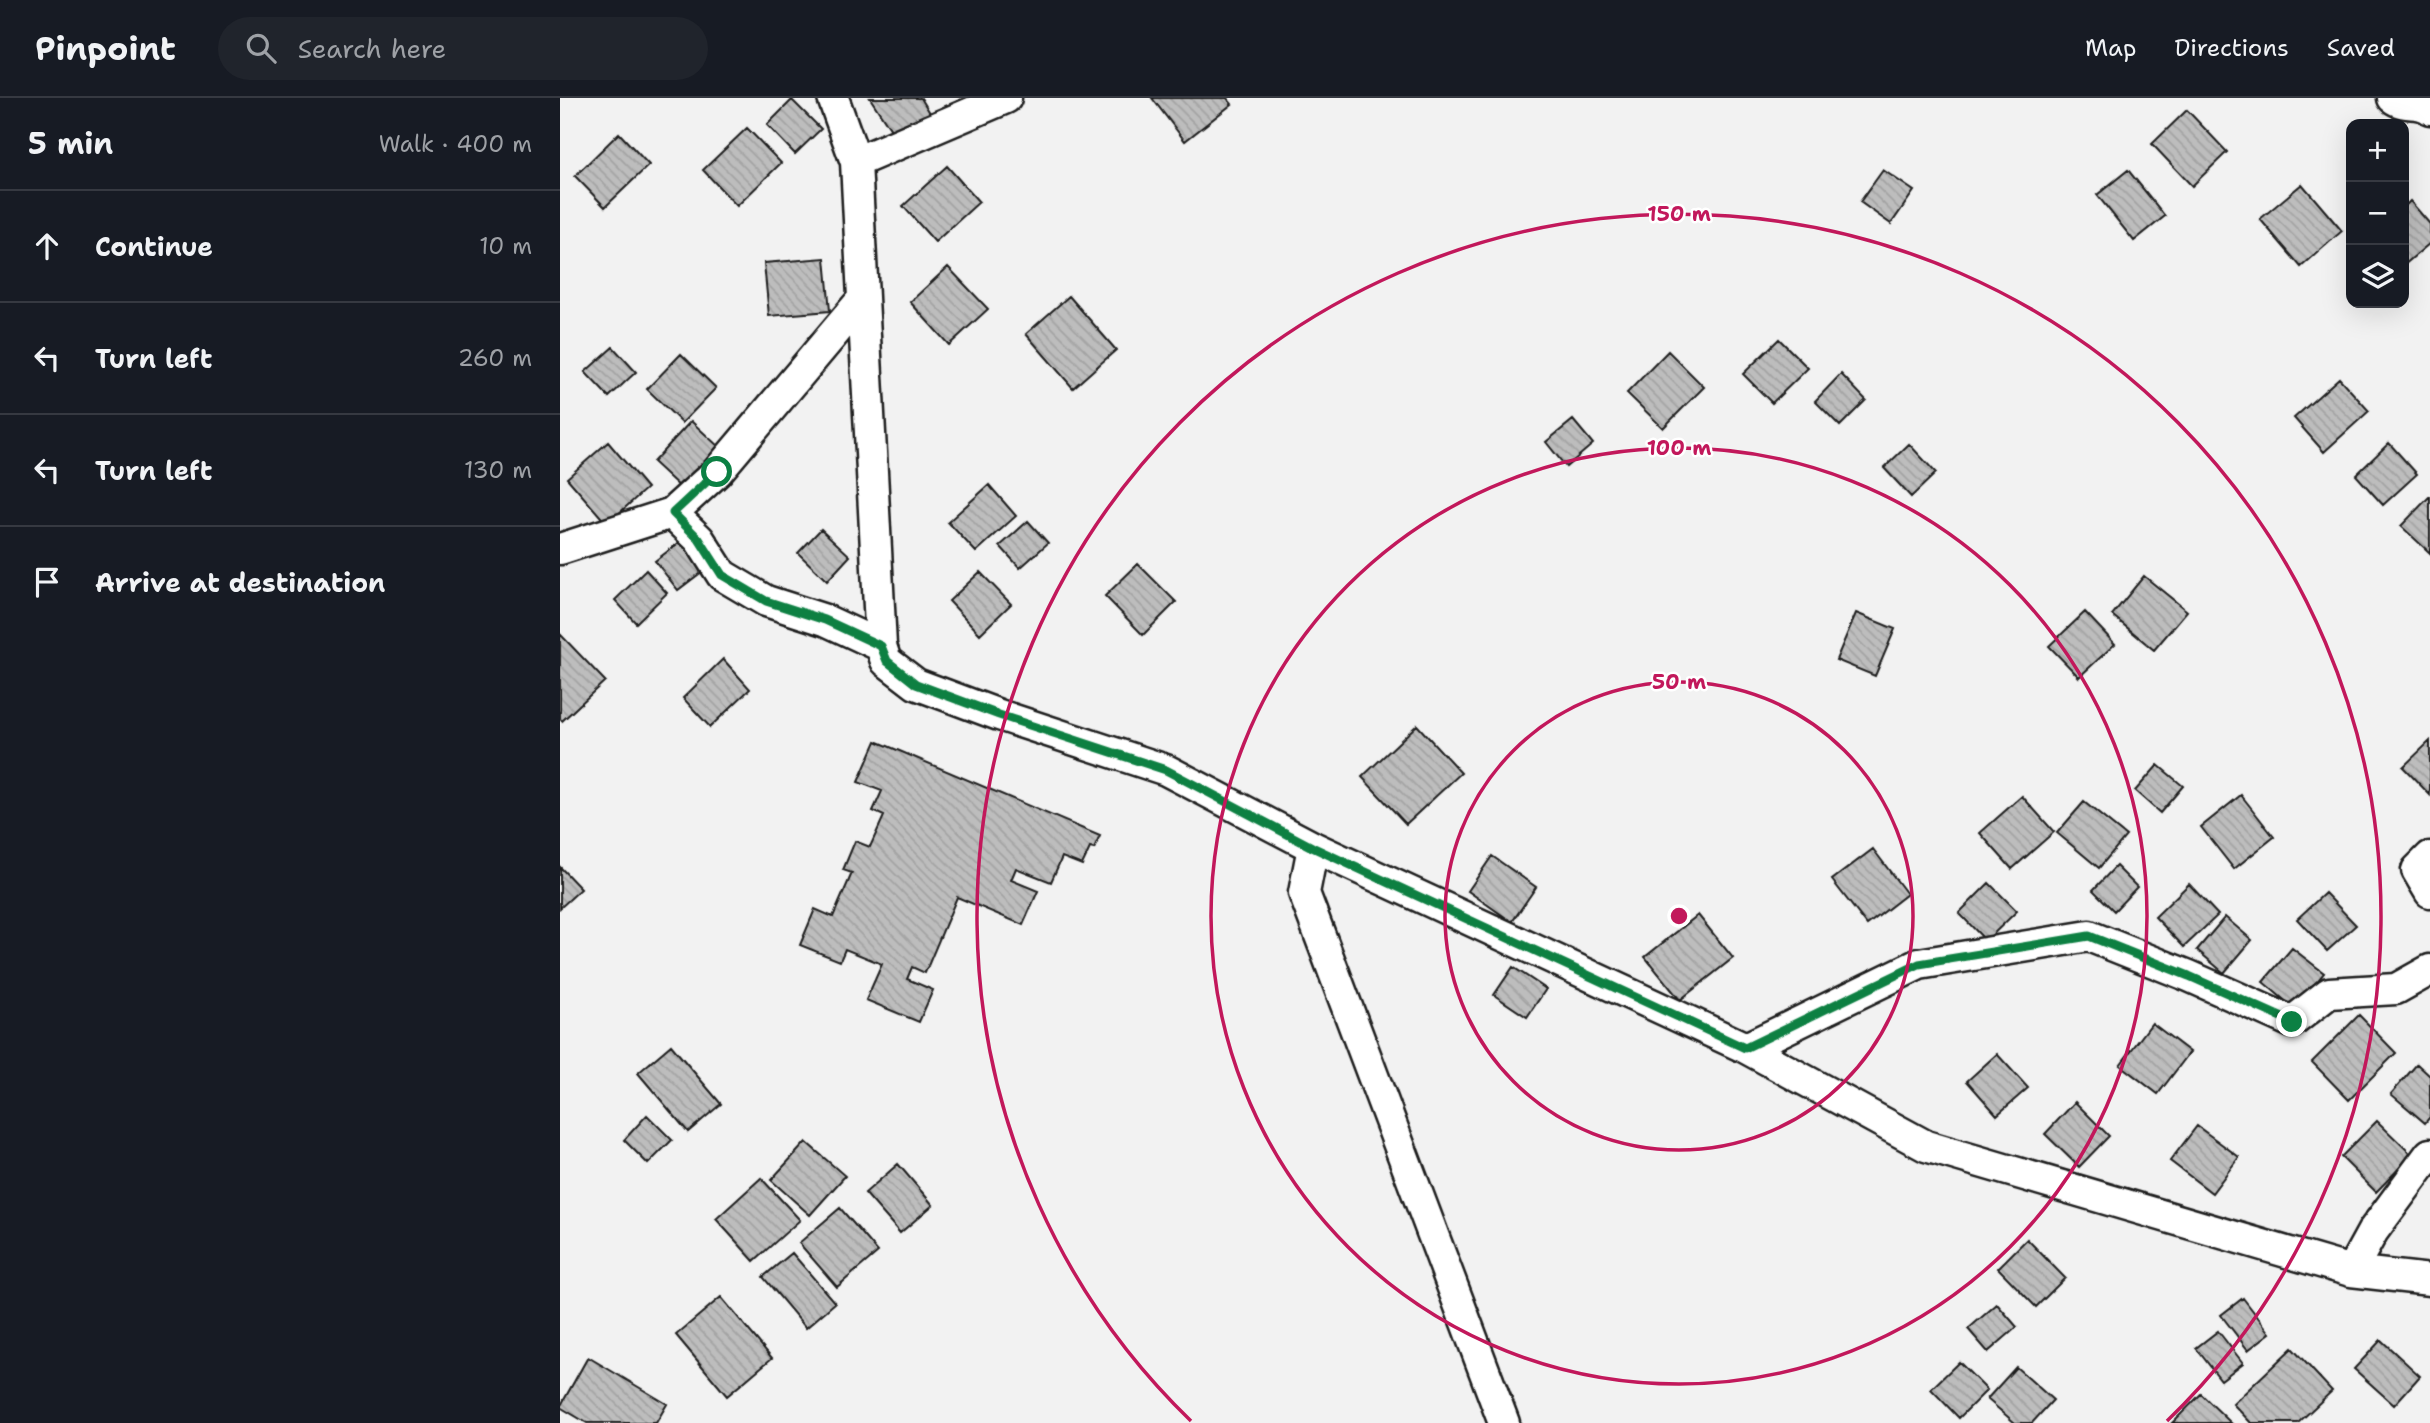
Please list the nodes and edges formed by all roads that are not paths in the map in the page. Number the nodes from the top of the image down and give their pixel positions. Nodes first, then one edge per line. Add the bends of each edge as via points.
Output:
1 (833, 98) edge
2 (1006, 98) edge
3 (2393, 98) edge
4 (2430, 109) edge
5 (856, 162) junction
6 (862, 300) junction
7 (673, 513) junction
8 (560, 549) edge
9 (881, 646) junction
10 (1312, 847) junction
11 (2430, 857) edge
12 (2430, 892) edge
13 (2430, 970) edge
14 (1745, 1048) junction
15 (2430, 1154) edge
16 (2351, 1272) junction
17 (2430, 1280) edge
18 (1504, 1423) edge

1 - 5 street
2 - 5 street
3 - 4 street
5 - 6 street
6 - 7 street via 717,472
6 - 9 street
7 - 8 street
7 - 9 street via 699,539 722,575 766,601 825,620
9 - 10 street via 887,661 916,684 1166,770
10 - 14 street
10 - 18 street via 1304,893
11 - 12 street via 2417,870
13 - 14 street via 2396,989 2329,993 2292,1022 2089,936 1919,964
14 - 16 street via 1926,1146
15 - 16 street via 2374,1231
16 - 17 street

